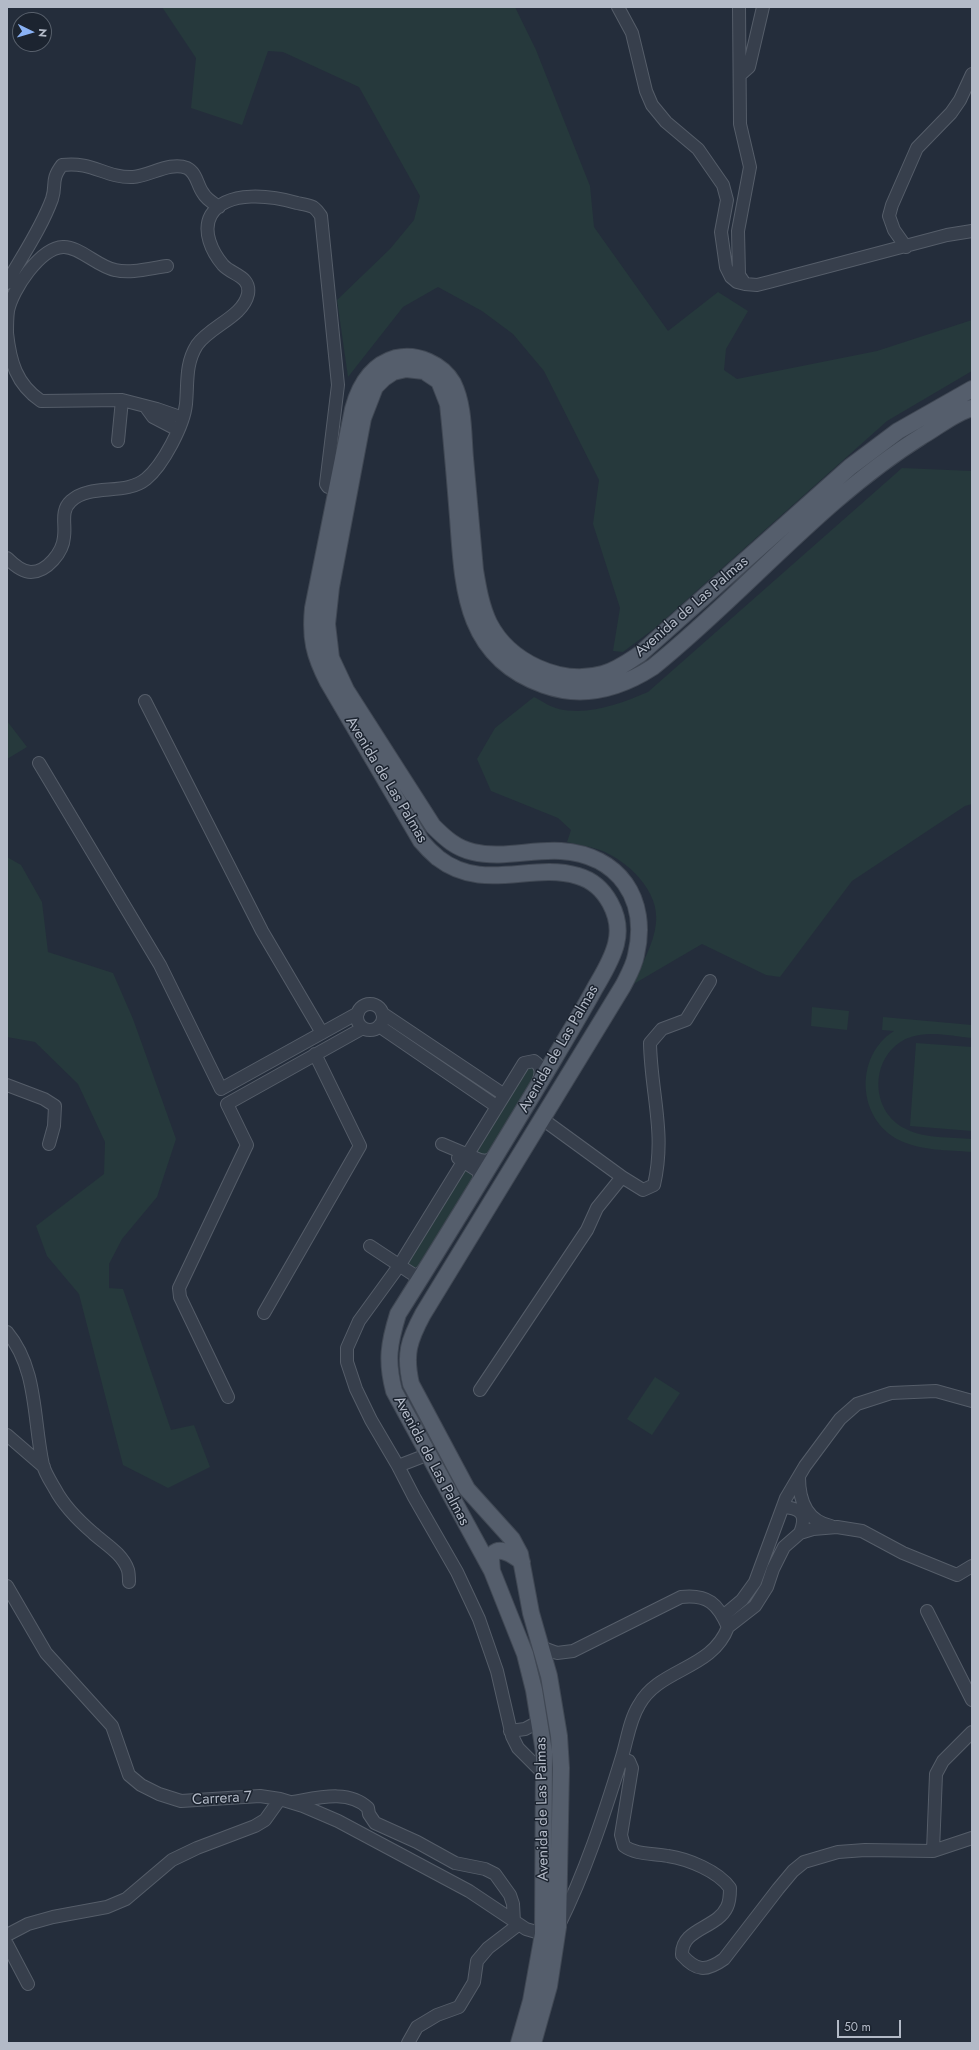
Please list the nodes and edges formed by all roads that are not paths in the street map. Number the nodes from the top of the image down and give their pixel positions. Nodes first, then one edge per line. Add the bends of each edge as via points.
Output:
1 (618, 7) edge
2 (739, 7) edge
3 (763, 7) edge
4 (972, 74) edge
5 (740, 75) junction
6 (219, 207) junction
7 (972, 231) edge
8 (906, 247) junction
9 (166, 266) dead end
10 (7, 283) edge
11 (745, 284) junction
12 (972, 388) edge
13 (122, 400) junction
14 (145, 406) junction
15 (972, 408) edge
16 (183, 418) junction
17 (178, 430) junction
18 (118, 441) dead end
19 (336, 489) junction
20 (7, 558) edge
21 (145, 701) dead end
22 (39, 763) dead end
23 (710, 981) dead end
24 (358, 1013) junction
25 (382, 1013) junction
26 (379, 1026) junction
27 (363, 1028) junction
28 (322, 1033) junction
29 (315, 1054) junction
30 (7, 1085) edge
31 (536, 1089) junction
32 (503, 1094) junction
33 (496, 1106) junction
34 (541, 1118) junction
35 (49, 1144) dead end
36 (441, 1147) dead end
37 (495, 1157) junction
38 (465, 1158) junction
39 (622, 1177) junction
40 (481, 1181) junction
41 (370, 1246) dead end
42 (400, 1266) junction
43 (428, 1267) junction
44 (264, 1313) dead end
45 (7, 1332) edge
46 (480, 1390) dead end
47 (228, 1397) dead end
48 (972, 1401) edge
49 (36, 1422) junction
50 (9, 1436) edge
51 (429, 1454) junction
52 (398, 1466) junction
53 (44, 1467) junction
54 (799, 1476) junction
55 (783, 1507) junction
56 (837, 1527) junction
57 (800, 1533) junction
58 (522, 1562) junction
59 (972, 1566) edge
60 (492, 1571) junction
61 (129, 1582) dead end
62 (7, 1586) edge
63 (927, 1610) dead end
64 (726, 1621) junction
65 (542, 1647) junction
66 (972, 1700) edge
67 (540, 1721) junction
68 (510, 1730) junction
69 (972, 1732) edge
70 (622, 1759) junction
71 (544, 1774) junction
72 (285, 1801) junction
73 (972, 1838) edge
74 (933, 1851) junction
75 (558, 1927) junction
76 (527, 1928) junction
77 (7, 1934) edge
78 (7, 1944) edge
79 (28, 1984) dead end
80 (408, 2043) edge
81 (519, 2043) edge
82 (533, 2043) edge

1 - 11 street via 632,33 646,91 652,105 666,122 698,149 723,185 727,200 721,232 726,267 731,277
2 - 5 street
3 - 5 street via 749,67
4 - 8 street via 951,113 918,148 892,205 889,216 894,230
5 - 11 street via 740,124 750,167 738,231 738,275
6 - 10 street via 203,194 196,177 187,168 176,166 135,177 119,177 76,163 62,165 55,175 53,198
6 - 16 street via 207,224 207,235 212,249 223,265 247,283 248,293 244,304 198,344 189,360
6 - 19 street via 250,196 266,196 313,207 321,216 338,385 326,484
7 - 8 street via 947,235
8 - 11 street via 757,285
9 - 13 street via 115,270 64,246 54,248 42,256 13,296 8,312 7,332 11,355 22,385 30,394 40,401 53,402
12 - 19 main road, Avenida de Las Palmas via 898,430 855,462 640,654 614,670 589,676 560,675 536,667 506,646 489,622 478,590 475,570 462,416 453,384 439,368 420,359 407,357 387,362 371,373 357,395
13 - 14 street
13 - 18 street
14 - 16 street
14 - 17 street via 153,417
15 - 34 main road, Avenida de Las Palmas via 908,445 860,480 653,667 636,678 606,690 587,692 552,688 535,682 510,667 490,648 472,618 463,583 448,404 439,382 424,371 406,369 393,372 375,387 364,418 328,605 327,633 331,658 346,690 433,826 448,842 487,854 550,850 591,856 620,877 634,898 637,911 639,941 632,967 623,986
16 - 17 street
17 - 20 street via 158,466 146,480 131,486 83,494 70,502 64,512 64,537 60,550 50,563 40,570 31,572 15,566
19 - 31 main road, Avenida de Las Palmas via 313,608 311,626 314,650 328,682 424,845 444,862 470,873 498,876 566,873 585,878 597,886 605,896 617,921 612,956
21 - 28 street via 262,932
22 - 28 street via 160,965 221,1089
23 - 39 street via 686,1020 662,1029 650,1043 650,1066 660,1131 659,1163 654,1184 643,1190
24 - 25 street via 363,1006 370,1004 377,1006
24 - 27 street via 357,1020
24 - 28 street
25 - 26 street
25 - 32 street
26 - 27 street via 373,1029
26 - 33 street
27 - 29 street
29 - 44 street via 360,1146
29 - 47 street via 227,1104 247,1145 179,1288 180,1296
30 - 35 street via 44,1099 55,1106 54,1126
31 - 32 street via 541,1069 534,1061 529,1061 520,1068
31 - 37 main road, Avenida de Las Palmas
32 - 33 street
33 - 38 street
34 - 39 street
34 - 58 main road, Avenida de Las Palmas via 423,1314 407,1348 406,1366 411,1384 467,1489 512,1539
36 - 38 street
37 - 38 street via 486,1161
37 - 40 main road, Avenida de Las Palmas
38 - 40 street via 478,1171
38 - 42 street
39 - 46 street via 597,1208 587,1230
40 - 43 main road, Avenida de Las Palmas
41 - 42 street
42 - 43 street via 414,1275
42 - 52 street via 359,1321 347,1348 347,1362 356,1389
43 - 51 main road, Avenida de Las Palmas via 398,1314 388,1358 394,1391
45 - 49 street via 22,1355 29,1372
48 - 54 street via 936,1391 891,1393 857,1404 824,1438
49 - 50 street via 30,1435 24,1439
49 - 53 street
50 - 53 street
51 - 52 street
51 - 60 main road, Avenida de Las Palmas
52 - 68 street via 457,1572 479,1619 497,1671
53 - 61 street via 66,1506 120,1557 128,1570
54 - 55 street
54 - 56 street via 799,1492 804,1509 823,1525
55 - 57 street via 801,1512 804,1517
55 - 64 street via 755,1582
56 - 57 street
56 - 59 street via 862,1531 903,1553 958,1576
57 - 64 street via 784,1547 767,1587 755,1606
58 - 60 main road via 511,1553 503,1550 496,1552 491,1559
58 - 65 main road, Avenida de Las Palmas via 531,1613
60 - 67 main road, Avenida de Las Palmas via 525,1654
62 - 72 street, Carrera 7 via 46,1653 112,1726 129,1775 141,1785 181,1801 260,1796
63 - 66 street
64 - 65 street via 719,1608 704,1598 681,1597 573,1651 557,1653
64 - 70 street via 724,1638 708,1654 648,1691 634,1715
65 - 75 main road, Avenida de Las Palmas via 559,1736 561,1790
67 - 68 street via 525,1729
67 - 71 main road, Avenida de Las Palmas
68 - 71 street via 518,1748
69 - 74 street via 943,1761 938,1770 933,1815
70 - 74 street via 629,1761 632,1768 622,1835 624,1846 629,1850 669,1856 694,1864 725,1881 730,1888 727,1907 722,1915 710,1926 687,1937 682,1947 682,1955 694,1967 705,1969 724,1959 783,1883 804,1862 838,1852
70 - 75 street via 575,1893
71 - 76 main road, Avenida de Las Palmas
72 - 76 street, Carrera 7 via 338,1821 469,1891
72 - 76 street via 338,1796 362,1802 368,1808 371,1820 375,1824 455,1862 495,1874 506,1888
72 - 77 street via 255,1826 196,1848 172,1860 126,1899 107,1907 28,1924
73 - 74 street
75 - 82 main road, Avenida de Las Palmas via 549,1986
76 - 80 street via 488,1948 477,1961 474,1982 459,2007 437,2015 417,2027
76 - 81 main road, Avenida de Las Palmas via 531,2001
78 - 79 street

